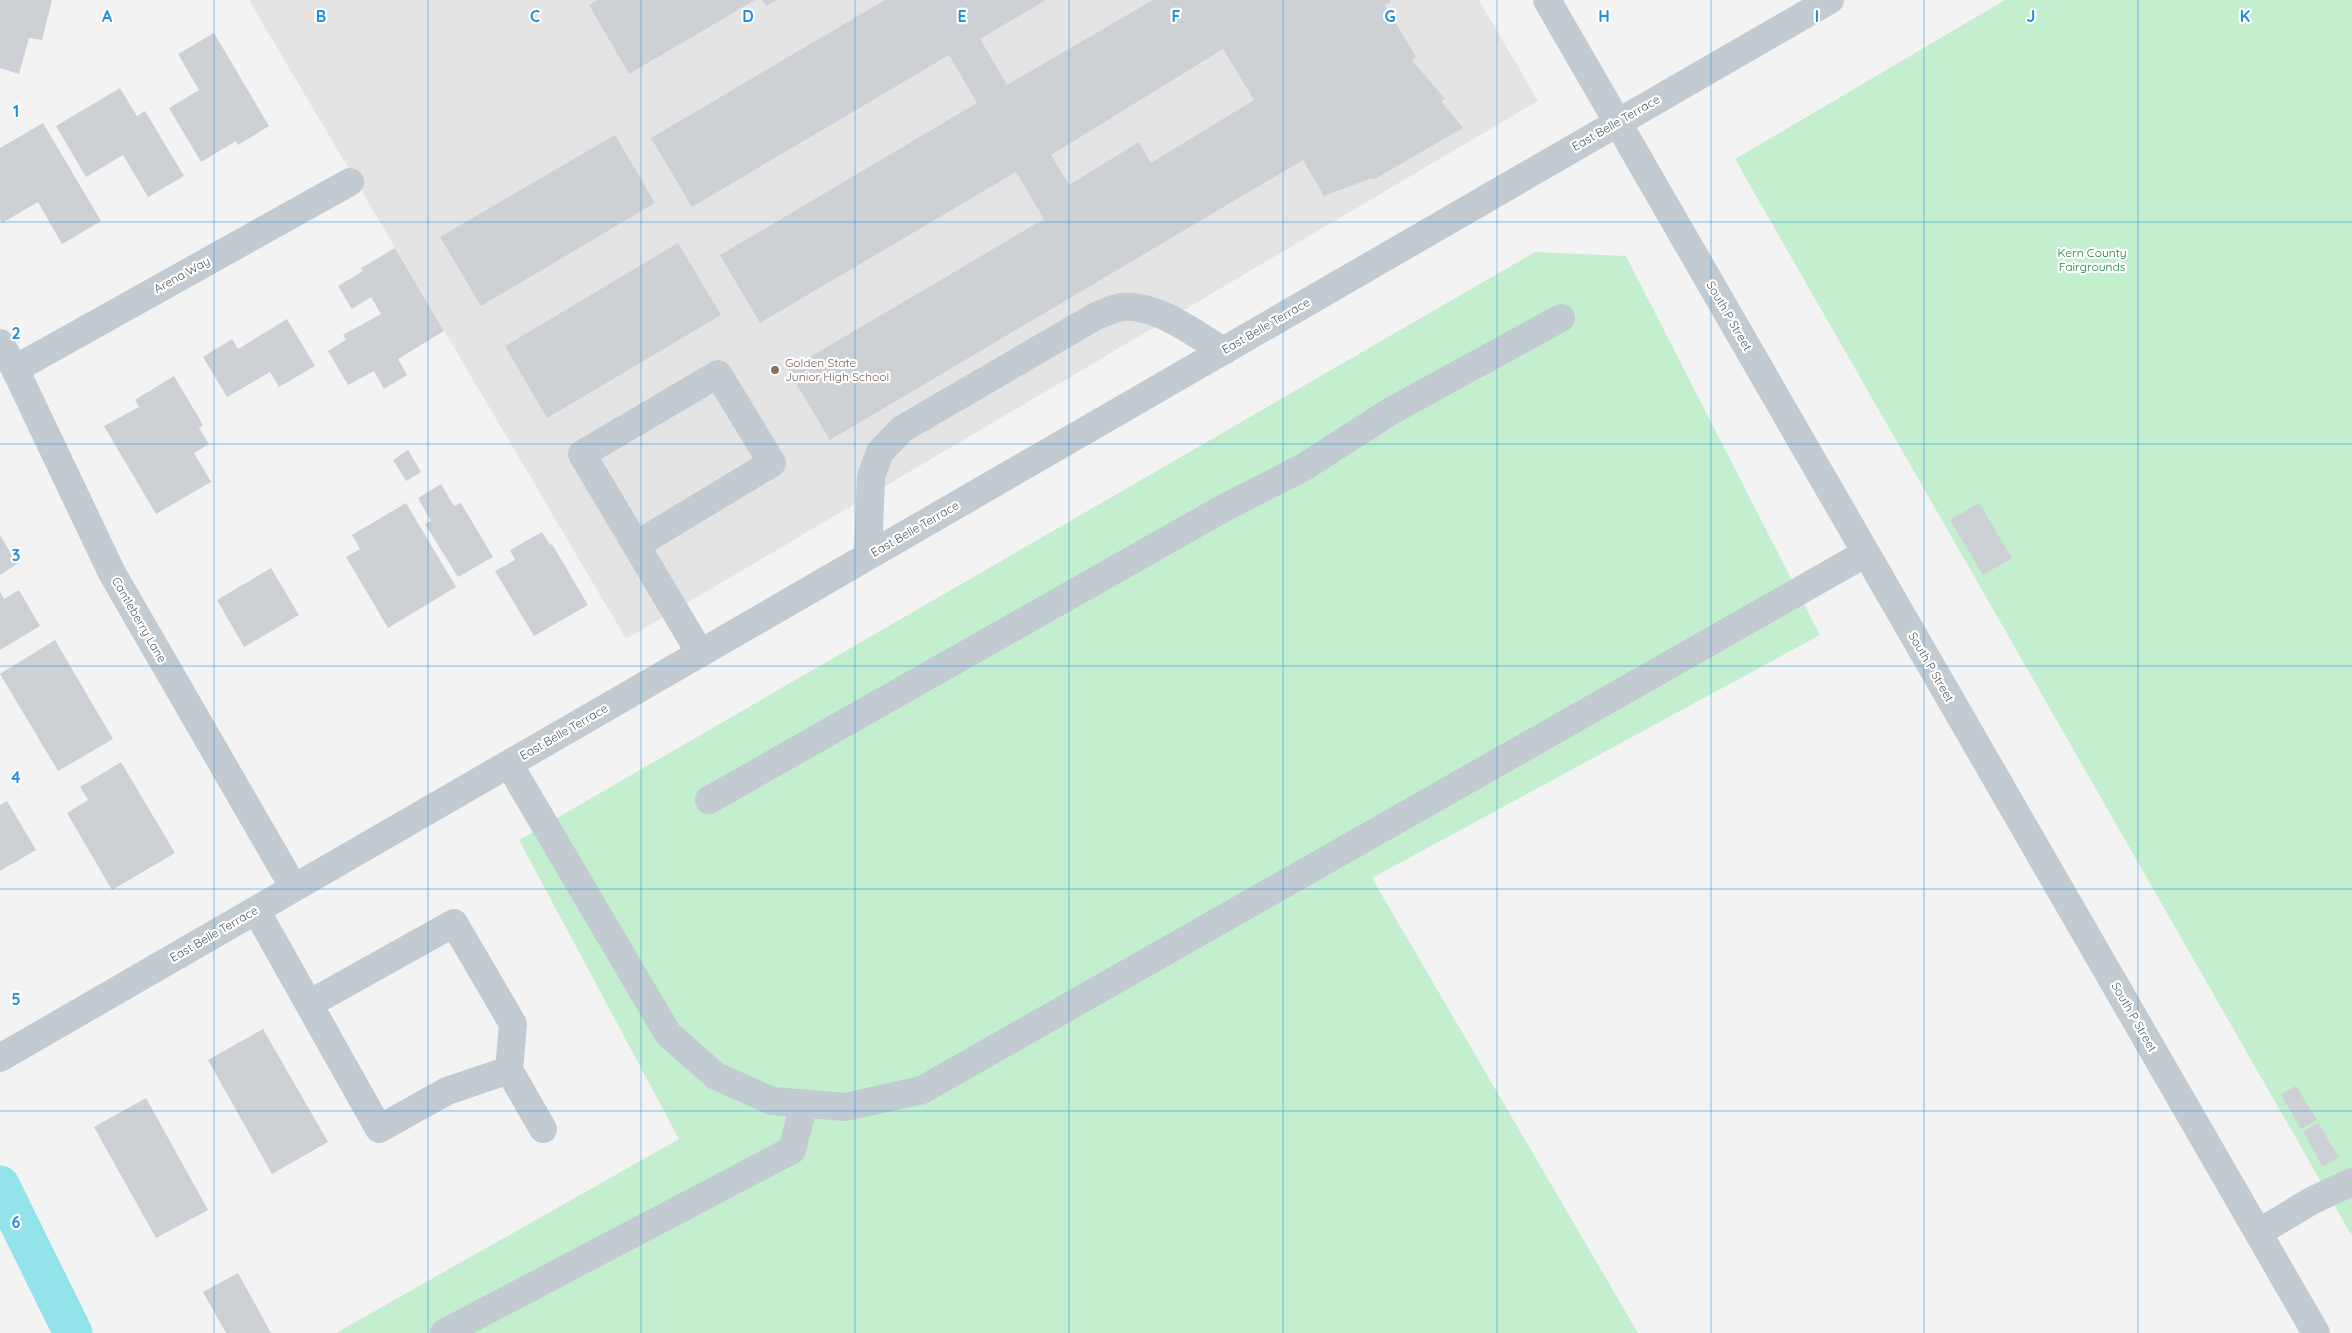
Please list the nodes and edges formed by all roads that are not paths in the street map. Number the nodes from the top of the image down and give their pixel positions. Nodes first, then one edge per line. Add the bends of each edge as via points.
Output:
1 (1547, 0) edge
2 (1830, 0) edge
3 (1617, 123) junction
4 (350, 182) dead end
5 (1561, 318) dead end
6 (0, 343) edge
7 (1224, 351) junction
8 (15, 369) junction
9 (636, 545) junction
10 (1866, 552) junction
11 (868, 556) junction
12 (700, 653) junction
13 (509, 764) junction
14 (709, 800) dead end
15 (294, 888) junction
16 (256, 910) junction
17 (309, 1004) junction
18 (0, 1058) edge
19 (509, 1070) junction
20 (804, 1104) junction
21 (543, 1129) dead end
22 (2352, 1182) edge
23 (2258, 1233) junction
24 (444, 1333) edge
25 (2316, 1333) edge

1 - 3 street, South P Street
2 - 3 street, East Belle Terrace
3 - 7 street, East Belle Terrace
3 - 10 street, South P Street
4 - 8 street, Arena Way
5 - 14 street via 1391,411 1304,467 1222,509
6 - 8 street, Cantleberry Lane
7 - 11 street, East Belle Terrace
7 - 11 street via 1163,316 1143,309 1121,307 1088,321 902,429 880,452 871,477
8 - 15 street, Cantleberry Lane via 112,573
9 - 9 street via 582,454 718,374 772,463
9 - 12 street
10 - 20 street via 922,1090 845,1107
10 - 23 street, South P Street
11 - 12 street, East Belle Terrace
12 - 13 street, East Belle Terrace
13 - 15 street, East Belle Terrace
13 - 20 street via 668,1034 716,1076 772,1101
15 - 16 street, East Belle Terrace
16 - 17 street
16 - 18 street, East Belle Terrace
17 - 19 street via 379,1130 448,1091
17 - 19 street via 454,923 513,1024
19 - 21 street
20 - 24 street via 792,1150
22 - 23 street
23 - 25 street, South P Street

